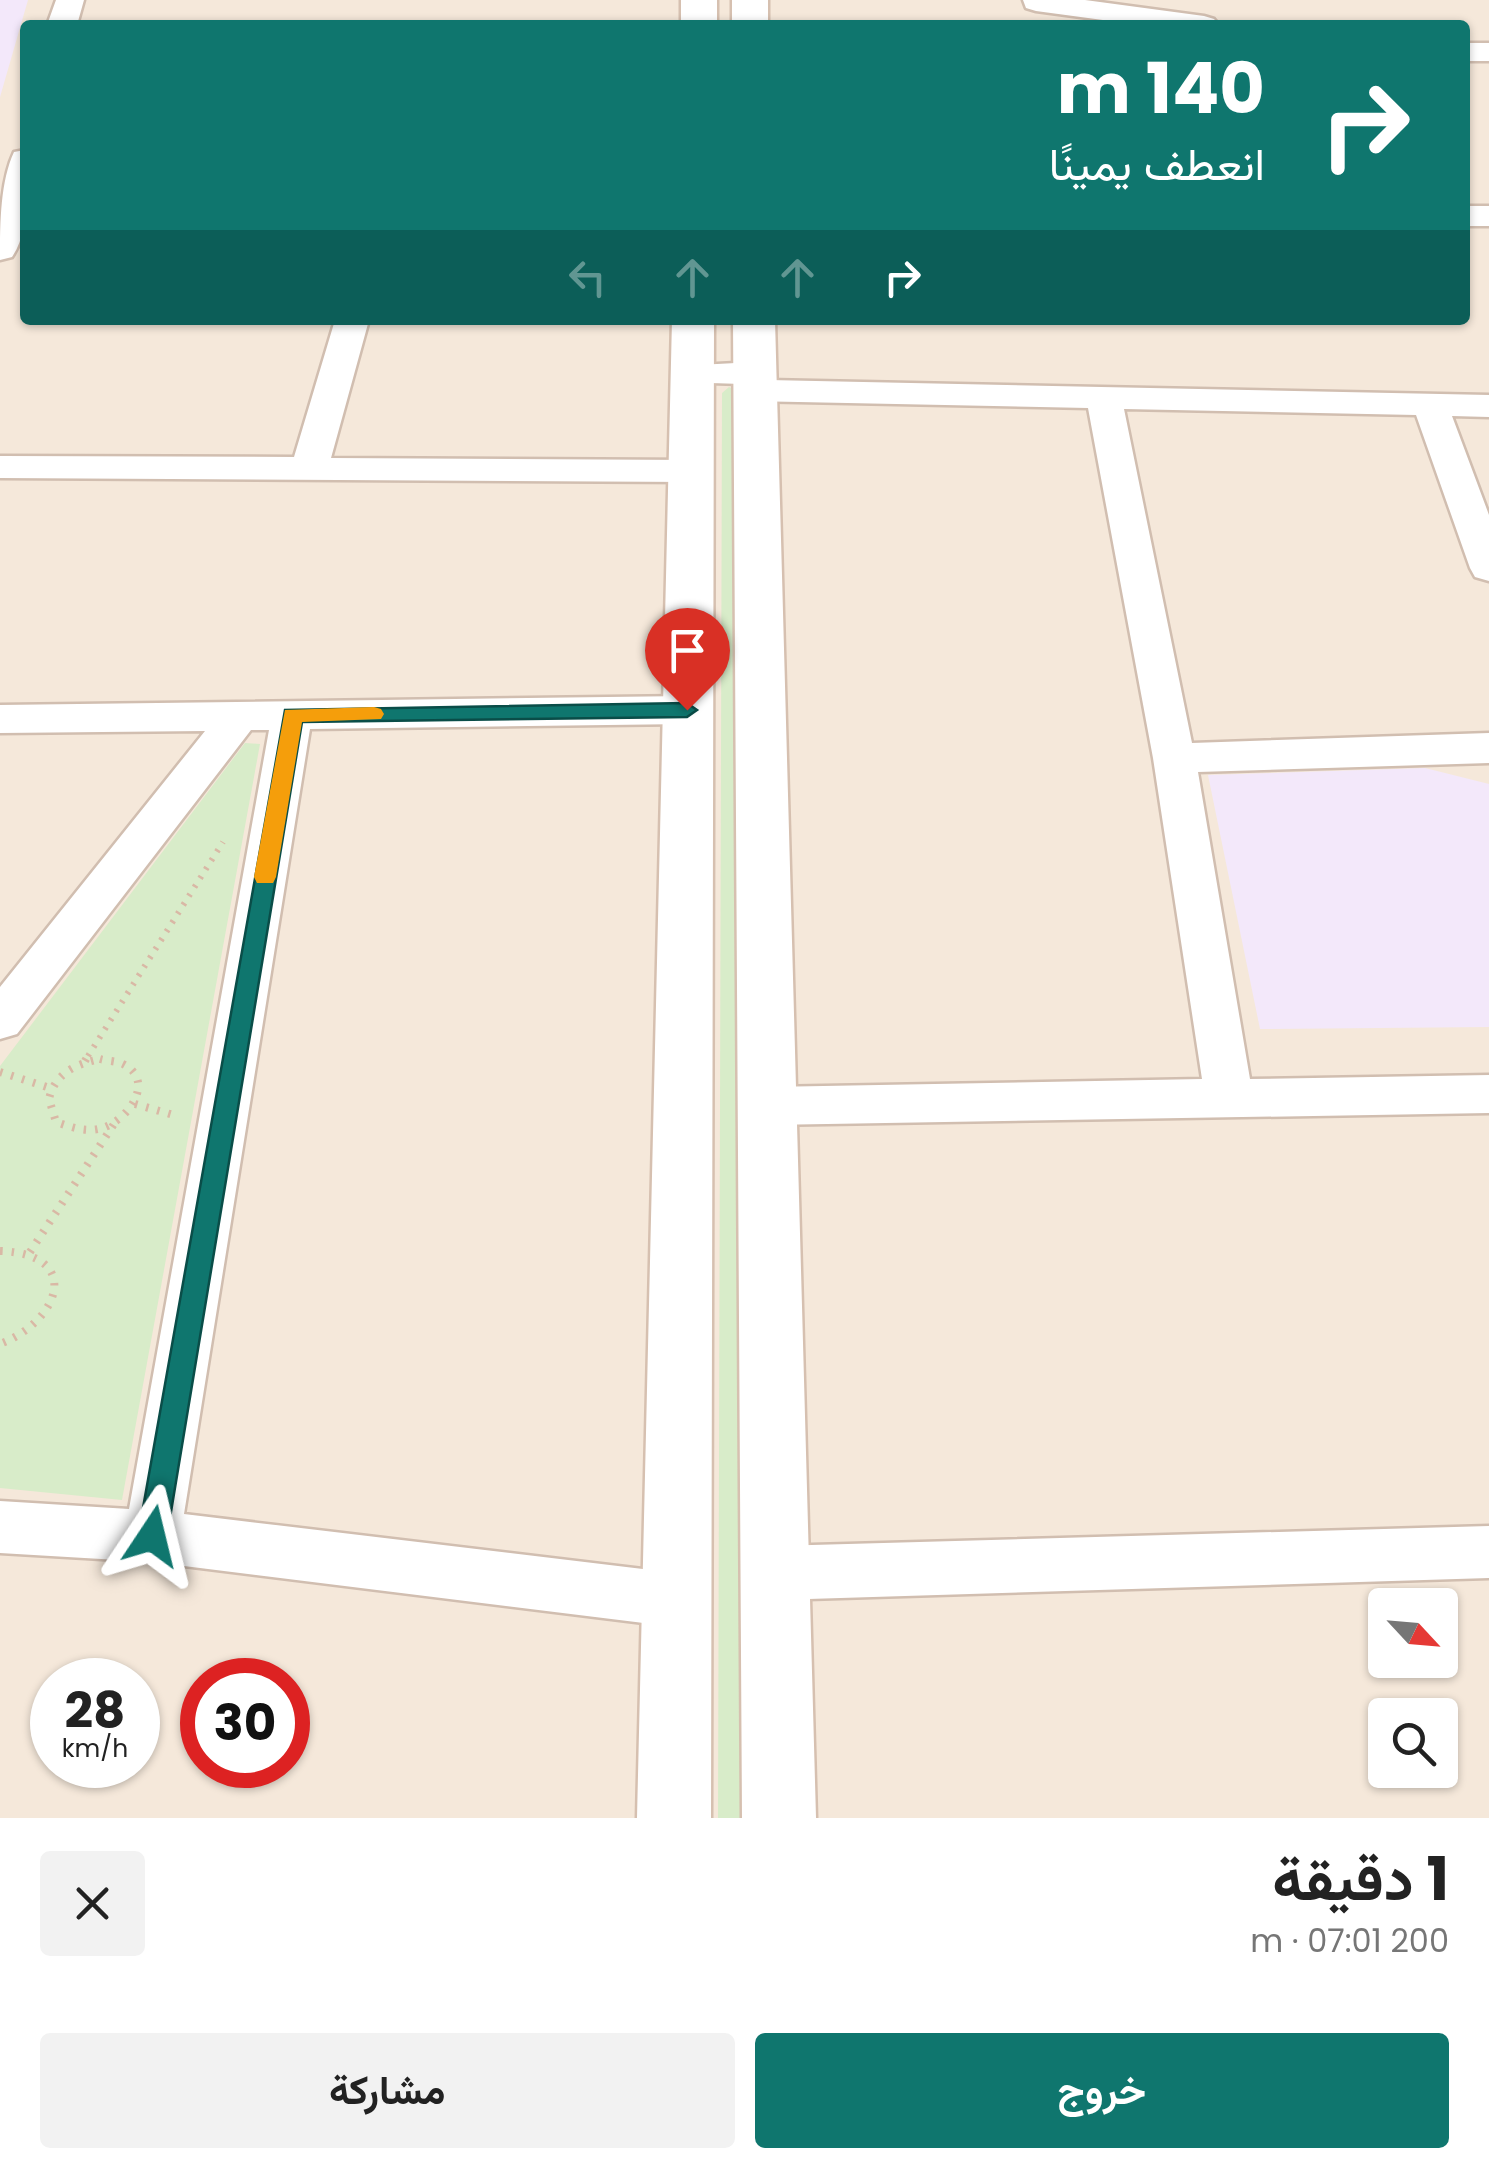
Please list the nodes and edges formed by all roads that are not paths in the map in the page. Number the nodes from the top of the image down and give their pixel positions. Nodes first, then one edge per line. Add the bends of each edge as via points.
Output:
1 (1038, 9) edge
2 (1152, 20) edge
3 (20, 177) edge
4 (1, 244) edge
5 (351, 325) edge
6 (693, 347) edge
7 (755, 361) edge
8 (1104, 397) junction
9 (1430, 404) junction
10 (1489, 406) edge
11 (0, 467) edge
12 (309, 469) junction
13 (691, 471) junction
14 (1489, 568) edge
15 (687, 710) junction
16 (292, 715) junction
17 (238, 716) junction
18 (0, 719) edge
19 (1489, 748) edge
20 (1174, 758) junction
21 (0, 1021) edge
22 (1489, 1094) edge
23 (1229, 1099) junction
24 (768, 1106) junction
25 (0, 1527) edge
26 (152, 1536) junction
27 (1489, 1552) edge
28 (776, 1572) junction
29 (676, 1600) junction
30 (674, 1818) edge
31 (780, 1818) edge

1 - 2 street
3 - 4 street
5 - 12 street
6 - 7 street
6 - 13 main road
7 - 8 street
7 - 24 main road
8 - 9 street
8 - 20 street
9 - 10 street
9 - 14 street
11 - 12 street
12 - 13 street
13 - 15 main road
15 - 16 street
15 - 29 main road
16 - 17 street
16 - 26 street
17 - 18 street
17 - 21 street
19 - 20 street
20 - 23 street
22 - 23 street
23 - 24 street
24 - 28 main road
25 - 26 street
26 - 29 street
27 - 28 street
28 - 31 main road
29 - 30 main road

